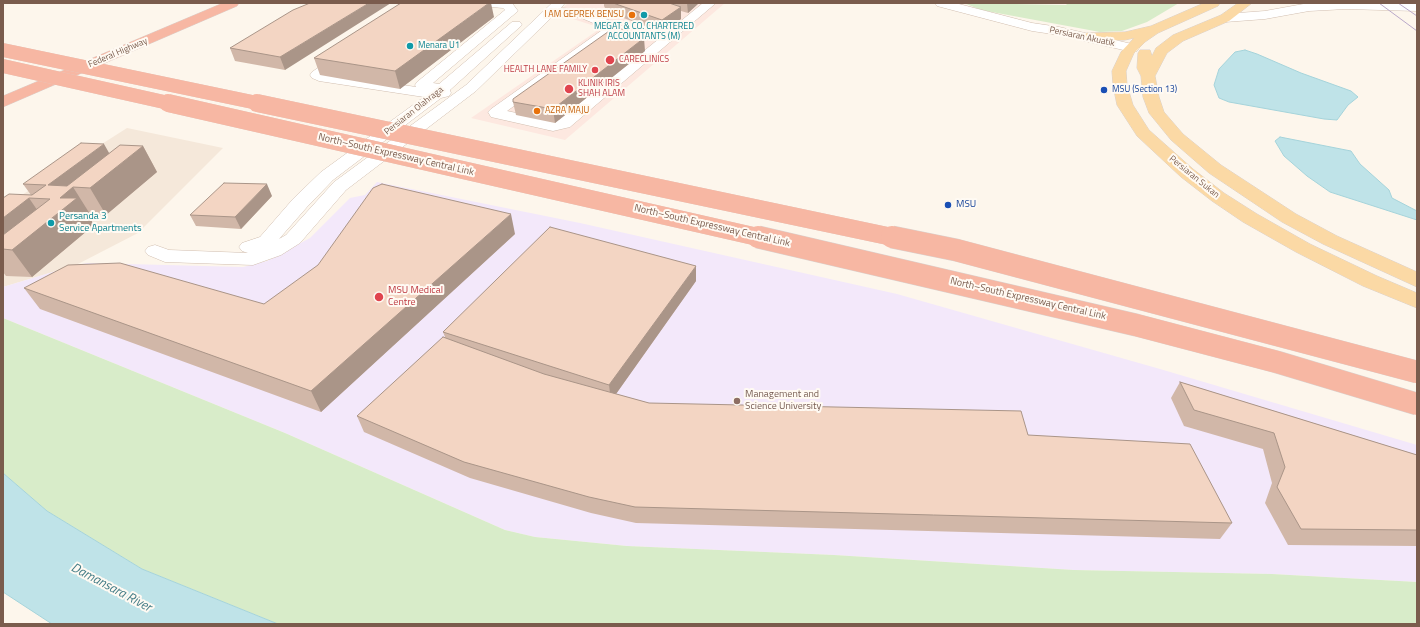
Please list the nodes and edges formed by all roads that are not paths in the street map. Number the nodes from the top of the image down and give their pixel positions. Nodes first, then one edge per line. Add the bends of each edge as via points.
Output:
1 (207, 3) edge
2 (233, 3) edge
3 (484, 3) edge
4 (592, 3) edge
5 (710, 3) edge
6 (941, 3) edge
7 (1214, 3) edge
8 (1246, 3) edge
9 (550, 6) edge
10 (1417, 7) edge
11 (581, 13) junction
12 (1225, 18) junction
13 (613, 28) junction
14 (1153, 30) junction
15 (1178, 38) junction
16 (1086, 40) junction
17 (647, 41) junction
18 (3, 50) edge
19 (353, 51) edge
20 (1135, 51) junction
21 (3, 66) edge
22 (1119, 71) junction
23 (1148, 76) junction
24 (36, 88) junction
25 (471, 88) junction
26 (3, 89) edge
27 (439, 92) junction
28 (3, 102) edge
29 (3, 115) edge
30 (1417, 280) edge
31 (1417, 301) edge
32 (1417, 372) edge
33 (1417, 404) edge

1 - 26 highway, Federal Highway
2 - 24 highway, Federal Highway
3 - 27 street via 507,5 512,11 422,85
4 - 11 street
5 - 17 street
6 - 16 street, Persiaran Akuatik via 1048,33
7 - 14 main road
8 - 12 main road
9 - 11 street
9 - 25 street
9 - 27 street, Persiaran Olahraga
10 - 12 street via 1309,7 1265,15
11 - 13 street
12 - 15 main road
13 - 17 street
13 - 17 street via 496,112 497,114 558,126 564,124
14 - 16 main road
14 - 20 main road
15 - 20 main road
15 - 23 main road via 1162,51
16 - 20 street, Persiaran Akuatik
16 - 22 main road, Persiaran Sukan via 1114,55
18 - 32 highway, North–South Expressway Central Link, bridge via 956,250
19 - 27 street via 317,75 338,80
20 - 22 main road
20 - 23 main road, Persiaran Sukan
21 - 33 highway, North–South Expressway Central Link, bridge via 1060,306 1277,362
22 - 31 main road, Persiaran Sukan via 1125,105 1143,133 1218,197 1303,248
23 - 30 main road, Persiaran Sukan via 1157,113 1176,137 1215,169 1289,218
24 - 28 highway, Federal Highway
24 - 29 highway via 16,107
25 - 27 street via 456,92
25 - 27 street, Persiaran Olahraga via 340,186 293,239 274,251 252,259 165,256 155,251 178,244 246,248 266,241 327,176

